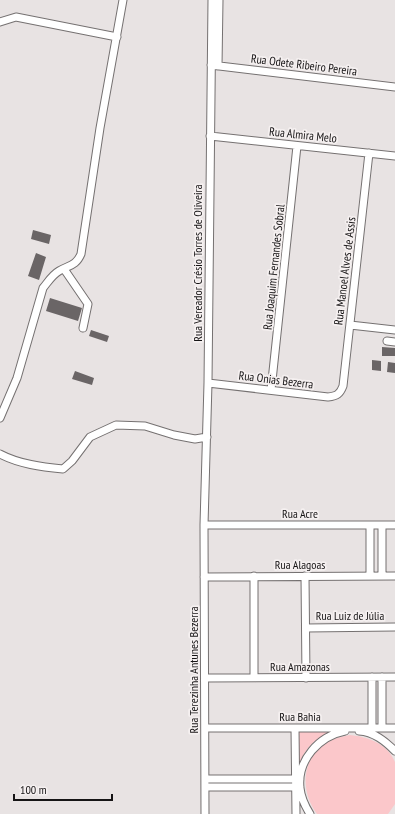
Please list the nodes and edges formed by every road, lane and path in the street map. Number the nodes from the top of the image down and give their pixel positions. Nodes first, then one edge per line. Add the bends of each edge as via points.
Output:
1 (123, 0) edge
2 (212, 0) edge
3 (220, 0) edge
4 (0, 22) edge
5 (117, 37) junction
6 (215, 65) junction
7 (395, 87) edge
8 (210, 136) junction
9 (297, 146) junction
10 (369, 153) junction
11 (395, 156) edge
12 (64, 269) junction
13 (350, 325) junction
14 (83, 328) dead end
15 (395, 330) edge
16 (387, 341) dead end
17 (395, 342) edge
18 (208, 383) junction
19 (272, 390) junction
20 (341, 391) joint
21 (0, 418) edge
22 (207, 437) junction
23 (0, 454) edge
24 (204, 525) junction
25 (370, 525) junction
26 (382, 525) junction
27 (395, 525) edge
28 (204, 576) junction
29 (254, 576) junction
30 (306, 576) junction
31 (370, 576) junction
32 (382, 576) junction
33 (395, 576) edge
34 (395, 627) edge
35 (306, 628) junction
36 (372, 677) junction
37 (382, 677) junction
38 (395, 677) edge
39 (205, 678) junction
40 (254, 678) junction
41 (306, 678) junction
42 (205, 728) junction
43 (295, 728) junction
44 (372, 728) junction
45 (382, 728) junction
46 (395, 728) edge
47 (350, 729) junction
48 (395, 751) edge
49 (205, 779) junction
50 (298, 779) junction
51 (205, 787) junction
52 (298, 787) junction
53 (205, 814) edge
54 (296, 814) edge
55 (310, 814) edge

1 - 5 street
2 - 6 street, Rua Vereador Crésio Torres de Oliveira
3 - 6 street, Rua Vereador Crésio Torres de Oliveira
4 - 5 street via 16,18
5 - 12 street via 81,254 79,260
6 - 7 street, Rua Odete Ribeiro Pereira
6 - 8 street, Rua Vereador Crésio Torres de Oliveira
8 - 9 street, Rua Almira Melo
8 - 18 street, Rua Vereador Crésio Torres de Oliveira
9 - 10 street, Rua Almira Melo
9 - 19 street, Rua Joaquim Fernandes Sobral
10 - 11 street, Rua Almira Melo
10 - 13 street, Rua Manoel Alves de Assis
12 - 14 street via 88,304
12 - 21 street via 50,278 43,288 17,378
13 - 15 street
13 - 20 street, Rua Manoel Alves de Assis
16 - 17 street
18 - 19 street, Rua Onias Bezerra
18 - 22 street, Rua Vereador Crésio Torres de Oliveira
19 - 20 street, Rua Onias Bezerra via 328,397
22 - 23 street via 174,436 145,426 116,425 90,438 63,469 10,459
22 - 24 street, Rua Vereador Crésio Torres de Oliveira
24 - 25 street, Rua Acre
24 - 28 street, Rua Terezinha Antunes Bezerra
25 - 26 street, Rua Acre
25 - 31 street
26 - 27 street, Rua Acre
26 - 32 street
28 - 29 street, Rua Alagoas
28 - 39 street, Rua Terezinha Antunes Bezerra
29 - 30 street, Rua Alagoas
29 - 40 street
30 - 31 street, Rua Alagoas
30 - 35 street
31 - 32 street, Rua Alagoas
32 - 33 street, Rua Alagoas
34 - 35 street, Rua Luiz de Júlia
35 - 41 street
36 - 37 street, Rua Amazonas
36 - 41 street, Rua Amazonas
36 - 44 street
37 - 38 street, Rua Amazonas
37 - 45 street
39 - 40 street, Rua Amazonas
39 - 42 street, Rua Terezinha Antunes Bezerra
40 - 41 street, Rua Amazonas
42 - 43 street, Rua Bahia
42 - 49 street, Rua Terezinha Antunes Bezerra
43 - 47 street, Rua Bahia
43 - 50 street
44 - 45 street, Rua Bahia
44 - 47 street, Rua Bahia
45 - 46 street, Rua Bahia
47 - 48 street via 377,736
47 - 50 street via 332,735 316,745 308,755
49 - 50 street
49 - 51 street, Rua Terezinha Antunes Bezerra
50 - 52 street
51 - 52 street
51 - 53 street, Rua Terezinha Antunes Bezerra
52 - 54 street
52 - 55 street

